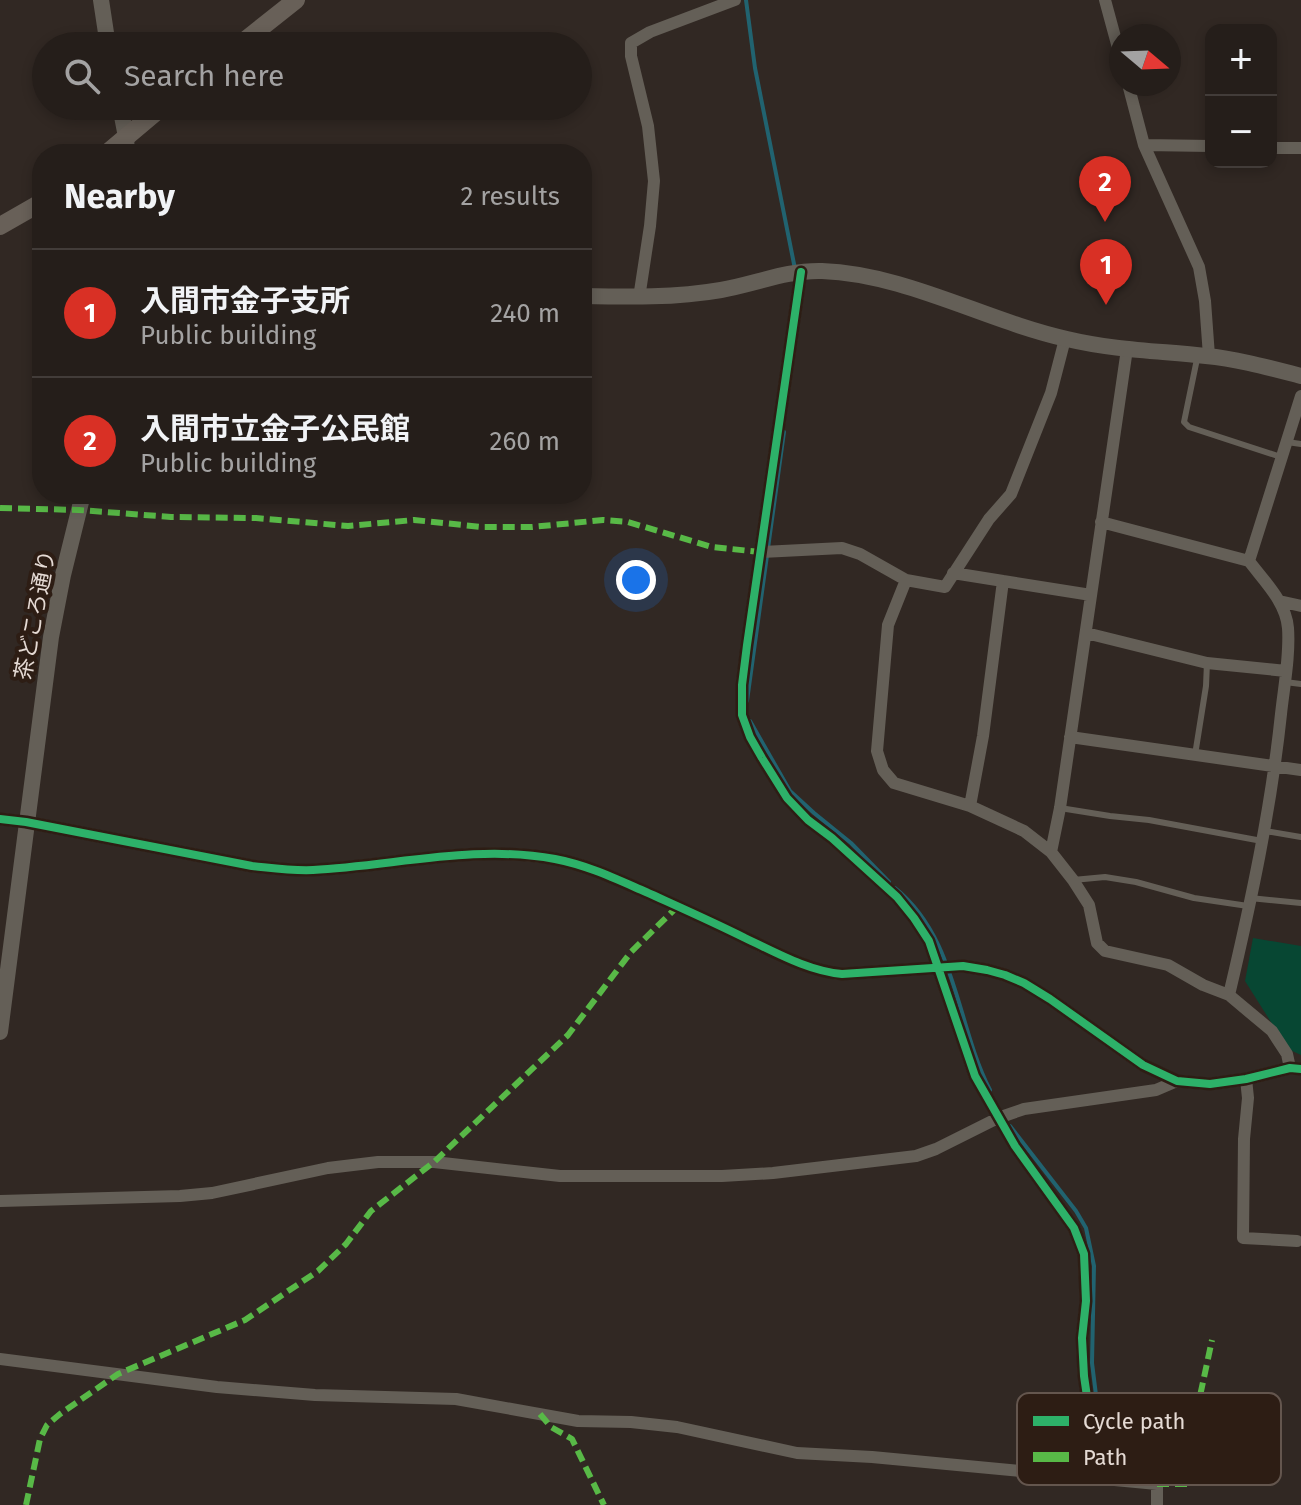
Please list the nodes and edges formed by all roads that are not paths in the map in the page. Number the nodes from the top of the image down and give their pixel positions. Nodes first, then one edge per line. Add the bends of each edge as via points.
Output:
1 (101, 0) edge
2 (296, 0) edge
3 (735, 0) edge
4 (1105, 0) edge
5 (1112, 24) edge
6 (106, 32) edge
7 (256, 32) edge
8 (1131, 96) edge
9 (122, 120) edge
10 (150, 120) edge
11 (126, 144) edge
12 (128, 144) edge
13 (1144, 145) junction
14 (1205, 146) edge
15 (1277, 148) edge
16 (1301, 148) edge
17 (32, 208) edge
18 (0, 226) edge
19 (801, 272) junction
20 (592, 296) edge
21 (639, 298) junction
22 (1065, 339) junction
23 (1127, 349) junction
24 (1203, 356) junction
25 (1301, 376) edge
26 (1301, 396) edge
27 (1287, 442) junction
28 (1301, 444) edge
29 (1282, 458) junction
30 (81, 504) edge
31 (1101, 522) junction
32 (760, 552) junction
33 (1249, 561) junction
34 (953, 573) junction
35 (906, 580) junction
36 (1003, 581) junction
37 (1091, 595) junction
38 (1279, 601) junction
39 (1301, 606) edge
40 (1086, 633) junction
41 (1207, 663) junction
42 (1285, 677) junction
43 (1301, 684) edge
44 (1070, 737) junction
45 (1195, 755) junction
46 (1276, 767) junction
47 (1301, 770) edge
48 (970, 806) junction
49 (1060, 808) junction
50 (0, 819) edge
51 (26, 822) junction
52 (1264, 836) junction
53 (1301, 837) edge
54 (1051, 852) junction
55 (1073, 880) junction
56 (1249, 902) junction
57 (1301, 903) edge
58 (939, 966) junction
59 (1229, 995) junction
60 (0, 1032) edge
61 (1296, 1069) edge
62 (1246, 1079) junction
63 (1177, 1081) junction
64 (998, 1118) junction
65 (0, 1201) edge
66 (1297, 1241) dead end
67 (0, 1359) edge
68 (1086, 1393) edge
69 (1017, 1471) edge

1 - 6 street
2 - 7 main road
3 - 21 street via 631,43 654,181
4 - 5 street
8 - 13 street
9 - 11 street
10 - 12 main road
13 - 14 street
13 - 24 street via 1199,267 1205,301
15 - 16 street
17 - 18 main road
19 - 21 street via 692,295
19 - 22 street via 880,280
19 - 32 street
20 - 21 street
22 - 23 street
22 - 34 street via 1051,393 1011,494
23 - 24 street
23 - 31 street
24 - 25 street
24 - 29 lane via 1184,422
26 - 27 street
27 - 28 lane
27 - 29 street
29 - 33 street
30 - 51 street, 茶どころ通り via 51,637
31 - 33 street
31 - 37 street
32 - 35 street via 842,548
32 - 58 street via 742,685 742,715 750,737 787,798 897,897 929,941
33 - 38 street
34 - 35 street via 945,587
34 - 36 street
35 - 48 street via 888,625 877,751 894,783
36 - 37 street
36 - 48 street
37 - 40 street
38 - 39 street
38 - 42 street via 1288,627
40 - 41 street
40 - 44 street
41 - 42 street
41 - 45 lane
42 - 43 lane
42 - 46 street
44 - 45 street
44 - 49 street
45 - 46 street
46 - 47 street
46 - 52 street
48 - 54 street via 1024,831
49 - 52 lane
49 - 54 street
50 - 51 street
51 - 58 street via 279,869 490,854 552,858 606,874 827,973
51 - 60 street, 茶どころ通り
52 - 53 lane
52 - 56 street
54 - 55 street
55 - 56 lane via 1105,877 1194,898
55 - 59 street via 1089,905 1097,943 1105,951 1168,965
56 - 57 lane
56 - 59 street
58 - 63 street via 987,970 1024,983 1143,1065
58 - 64 street via 975,1076
59 - 61 street via 1272,1031
61 - 62 street
62 - 63 street
62 - 66 street via 1243,1238
63 - 64 street via 1156,1090 1024,1109
64 - 65 street via 916,1156 773,1173 560,1176 434,1162 378,1162 212,1193
64 - 68 street via 1074,1228 1084,1254
67 - 69 street via 217,1387 456,1399 578,1421 677,1427 797,1453

